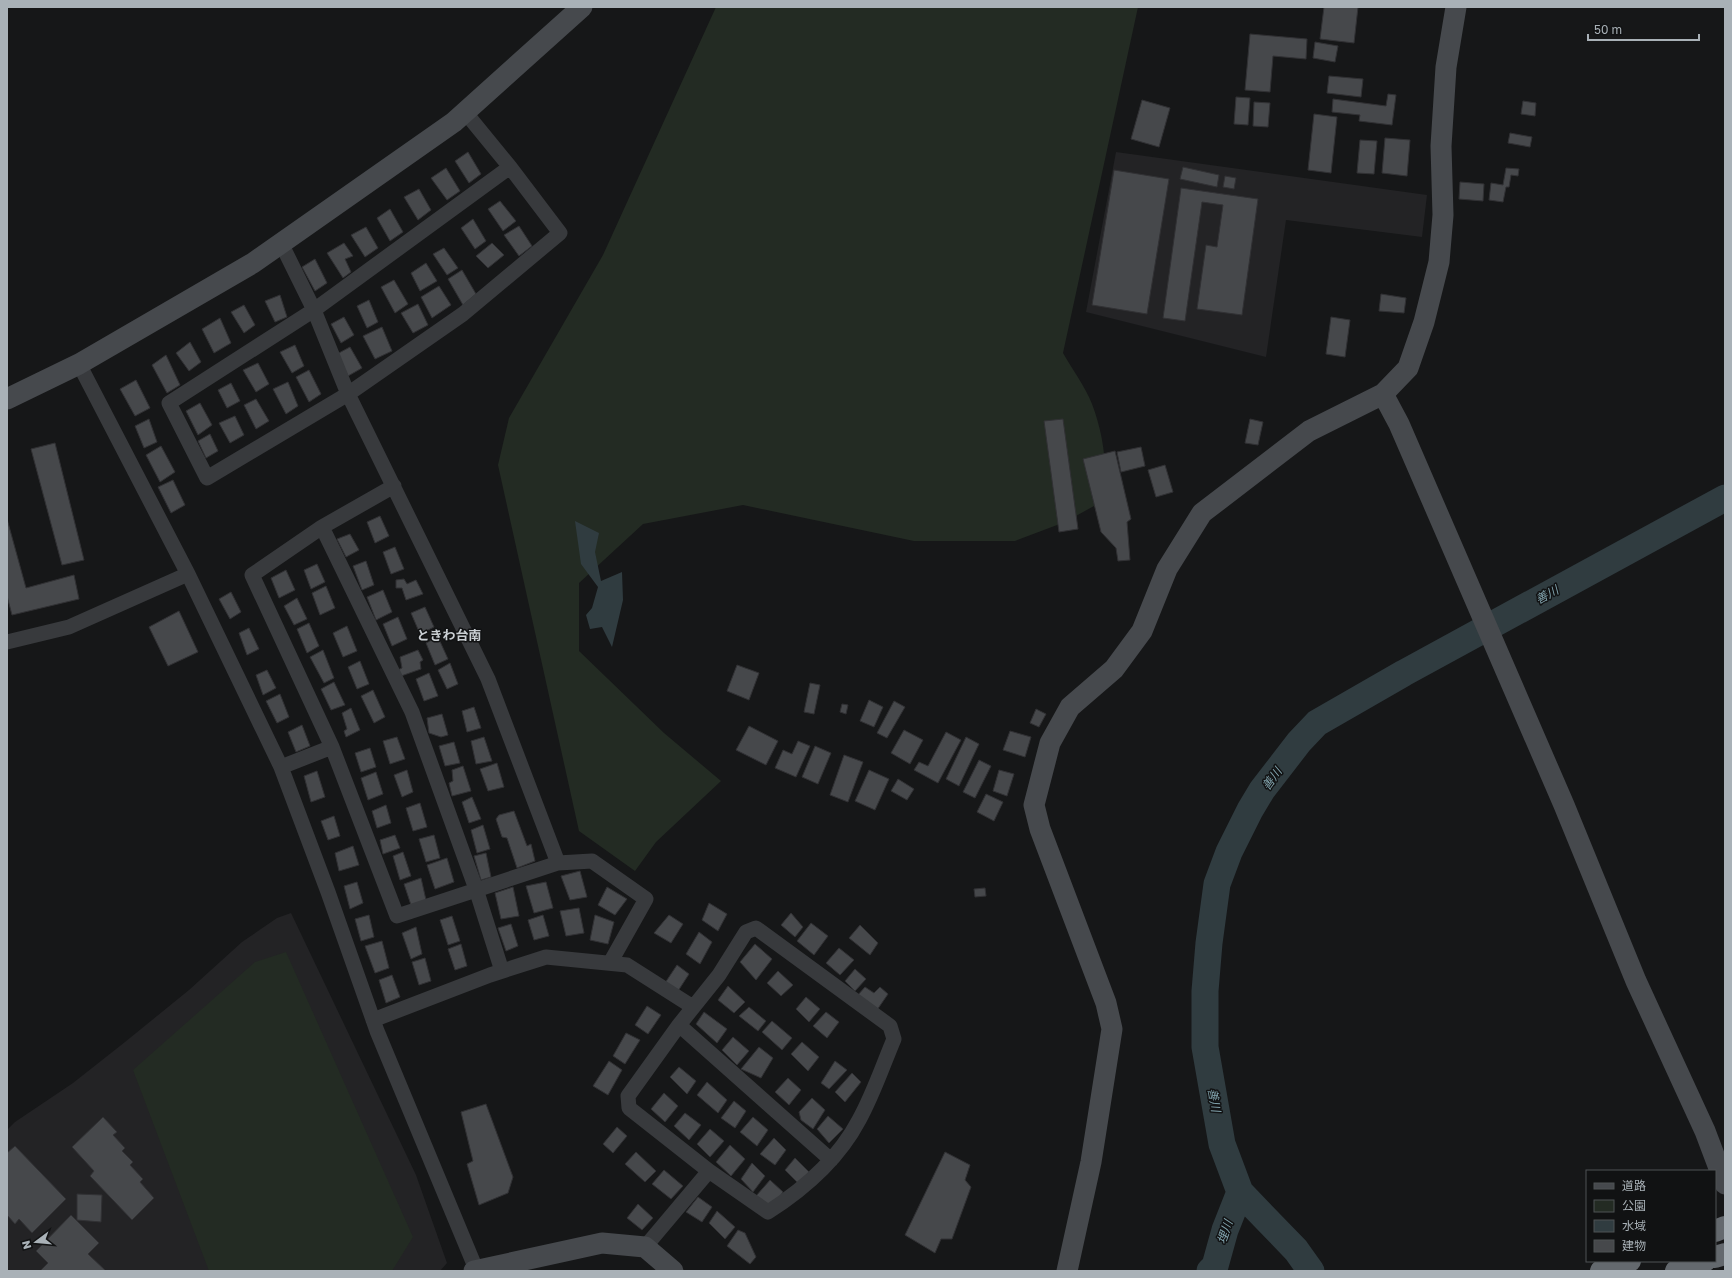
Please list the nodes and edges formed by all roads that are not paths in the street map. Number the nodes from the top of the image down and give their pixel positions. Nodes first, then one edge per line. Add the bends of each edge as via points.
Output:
1 (582, 7) edge
2 (1456, 7) edge
3 (465, 112) junction
4 (510, 167) junction
5 (281, 244) junction
6 (314, 310) junction
7 (79, 364) junction
8 (348, 394) junction
9 (1383, 394) junction
10 (7, 398) edge
11 (394, 486) junction
12 (322, 527) junction
13 (188, 574) junction
14 (7, 642) edge
15 (332, 747) junction
16 (281, 767) junction
17 (558, 863) junction
18 (476, 890) junction
19 (610, 964) junction
20 (502, 971) junction
21 (693, 1007) junction
22 (373, 1020) junction
23 (680, 1025) junction
24 (831, 1160) junction
25 (709, 1172) junction
26 (1725, 1184) edge
27 (645, 1247) junction
28 (1627, 1262) edge
29 (1702, 1262) edge
30 (475, 1270) edge
31 (673, 1271) edge
32 (1067, 1271) edge
33 (1601, 1271) edge
34 (1676, 1271) edge

1 - 3 street
2 - 9 street via 1446,67 1442,130 1443,215 1439,262 1424,322 1408,368
3 - 4 street
3 - 5 street
4 - 6 street
4 - 8 street via 560,233 463,314
5 - 6 street
5 - 7 street via 254,263
6 - 8 street
6 - 8 street via 169,403 207,478
7 - 10 street
7 - 13 street
8 - 11 street
9 - 26 street via 1399,424 1567,812 1636,980 1705,1131
9 - 32 street via 1309,431 1202,513 1167,569 1142,631 1114,669 1070,707 1050,743 1034,805 1040,829 1106,1003 1112,1029 1091,1162
11 - 12 street
11 - 17 street via 488,679
12 - 15 street via 252,576
12 - 18 street via 412,712
13 - 14 street via 69,627
13 - 16 street
15 - 16 street
15 - 18 street via 397,916
16 - 22 street
17 - 18 street
17 - 19 street via 592,860 646,899
18 - 20 street
19 - 20 street via 546,957
19 - 21 street via 627,965
20 - 22 street
21 - 23 street
21 - 24 street via 719,975 746,932 756,928 890,1026 894,1038 859,1120
22 - 30 street
23 - 24 street
23 - 25 street via 628,1096 629,1108
24 - 25 street via 786,1200 768,1212
25 - 27 street
27 - 30 street via 602,1243
27 - 31 street
28 - 33 highway
29 - 34 highway

